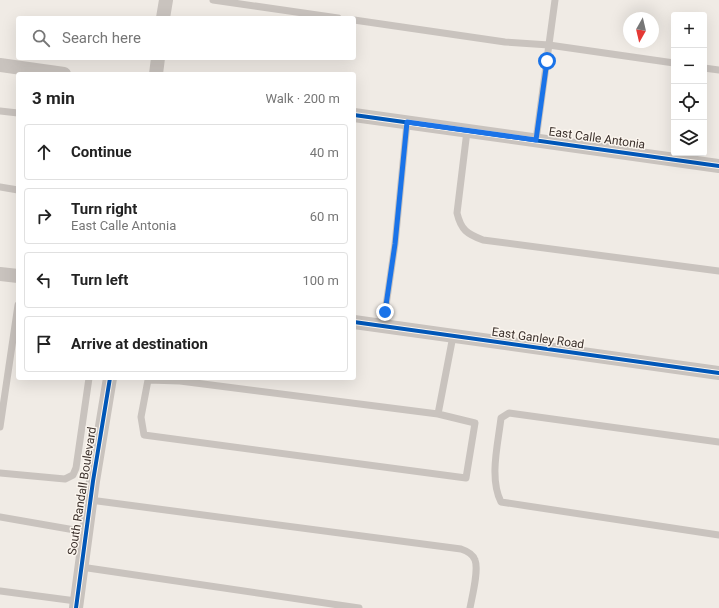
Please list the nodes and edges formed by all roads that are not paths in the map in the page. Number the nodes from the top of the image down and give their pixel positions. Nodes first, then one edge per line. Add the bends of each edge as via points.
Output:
1 (166, 0) edge
2 (213, 0) edge
3 (555, 0) edge
4 (163, 16) edge
5 (324, 16) edge
6 (356, 20) edge
7 (549, 46) junction
8 (158, 60) edge
9 (671, 63) edge
10 (0, 65) edge
11 (707, 68) edge
12 (719, 70) edge
13 (50, 72) edge
14 (156, 72) edge
15 (0, 111) edge
16 (16, 113) edge
17 (356, 115) edge
18 (407, 122) junction
19 (467, 131) junction
20 (536, 140) junction
21 (719, 166) edge
22 (0, 187) edge
23 (16, 190) edge
24 (719, 271) edge
25 (0, 274) edge
26 (16, 276) edge
27 (16, 319) edge
28 (356, 322) edge
29 (383, 326) junction
30 (452, 336) junction
31 (719, 373) edge
32 (89, 380) edge
33 (110, 380) edge
34 (438, 414) junction
35 (0, 427) edge
36 (719, 442) edge
37 (0, 473) edge
38 (90, 500) junction
39 (0, 517) edge
40 (86, 532) junction
41 (719, 535) edge
42 (81, 567) junction
43 (0, 591) edge
44 (76, 605) edge
45 (359, 608) edge
46 (470, 608) edge

1 - 4 street
2 - 5 lane
3 - 7 lane
6 - 7 lane
7 - 9 lane
7 - 20 lane
8 - 14 street
10 - 13 street
11 - 12 lane
15 - 16 lane
17 - 18 street, East Calle Antonia
18 - 19 street, East Calle Antonia
18 - 29 lane via 395,244
19 - 20 street, East Calle Antonia
19 - 24 lane via 457,213 459,223 472,236 483,240
20 - 21 street, East Calle Antonia
22 - 23 lane
25 - 26 street
27 - 35 lane
28 - 29 street, East Ganley Road
29 - 30 street, East Ganley Road
30 - 31 street, East Ganley Road
30 - 34 lane
32 - 37 lane via 73,475 65,479
33 - 38 street, South Randall Boulevard
34 - 34 lane via 475,423 466,478 144,435 141,417 148,380 180,381
36 - 41 lane via 509,413 501,418 494,479 501,502
38 - 40 street, South Randall Boulevard
38 - 46 lane via 461,549 467,551 476,562
39 - 40 lane
40 - 42 street, South Randall Boulevard
42 - 44 street, South Randall Boulevard
42 - 45 lane
43 - 44 lane

